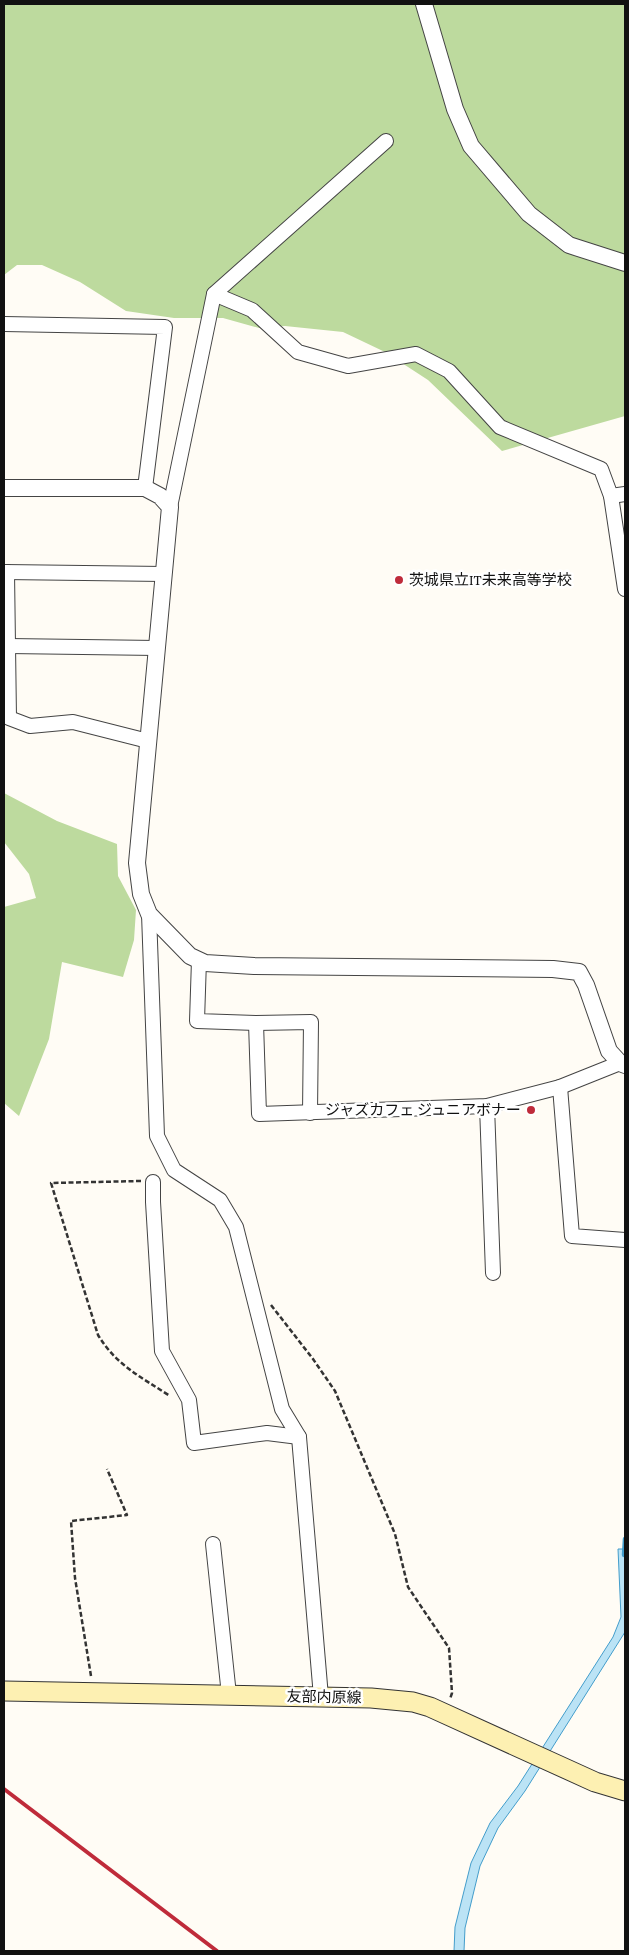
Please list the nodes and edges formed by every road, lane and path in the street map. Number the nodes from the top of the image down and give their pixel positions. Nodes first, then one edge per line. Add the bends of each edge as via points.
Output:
1 (424, 4) edge
2 (386, 141) dead end
3 (625, 263) edge
4 (214, 294) junction
5 (4, 324) edge
6 (4, 488) edge
7 (145, 488) junction
8 (625, 494) edge
9 (611, 496) junction
10 (170, 508) junction
11 (6, 572) edge
12 (164, 574) junction
13 (625, 589) edge
14 (8, 646) junction
15 (157, 648) junction
16 (148, 741) junction
17 (149, 914) junction
18 (199, 960) junction
19 (256, 1023) junction
20 (622, 1064) edge
21 (560, 1087) junction
22 (488, 1106) junction
23 (310, 1112) junction
24 (153, 1182) joint
25 (625, 1240) edge
26 (493, 1274) dead end
27 (270, 1304) dead end
28 (190, 1406) junction
29 (299, 1437) junction
30 (107, 1470) dead end
31 (213, 1544) dead end
32 (4, 1691) edge
33 (94, 1692) junction
34 (229, 1695) junction
35 (321, 1697) junction
36 (445, 1713) junction
37 (625, 1792) edge

1 - 3 street via 455,109 470,146 529,214 569,245
2 - 4 street
4 - 9 street via 252,310 298,352 348,366 416,354 433,362 450,371 500,426 601,469
4 - 10 street
5 - 7 street via 165,327
6 - 7 street
7 - 10 street via 160,496
8 - 9 street
9 - 13 street
10 - 12 street
11 - 12 street
11 - 14 street
12 - 15 street
14 - 15 street
14 - 16 street via 9,718 30,726 73,722
15 - 16 street
16 - 17 street via 137,862 141,894
17 - 18 street via 190,956
17 - 29 street via 157,1136 174,1170 220,1200 236,1227 282,1409
18 - 19 street via 197,1021
18 - 20 street via 254,966 553,969 578,972 586,985 609,1051
19 - 23 street via 260,1114
19 - 23 street via 311,1022
20 - 21 street
21 - 22 street
21 - 25 street via 572,1236
22 - 23 street
22 - 26 street
24 - 28 street via 162,1351
24 - 28 path via 51,1184 98,1335 106,1348 119,1362
27 - 36 path via 335,1391 395,1534 408,1587 449,1648 452,1693
28 - 29 street via 194,1443 267,1434
29 - 35 street
30 - 33 path via 127,1515 71,1521 75,1578
31 - 34 street
32 - 33 main road, 友部内原線
33 - 34 main road, 友部内原線
34 - 35 main road, 友部内原線
35 - 36 main road, 友部内原線 via 398,1700
36 - 37 main road, 友部内原線 via 595,1782

